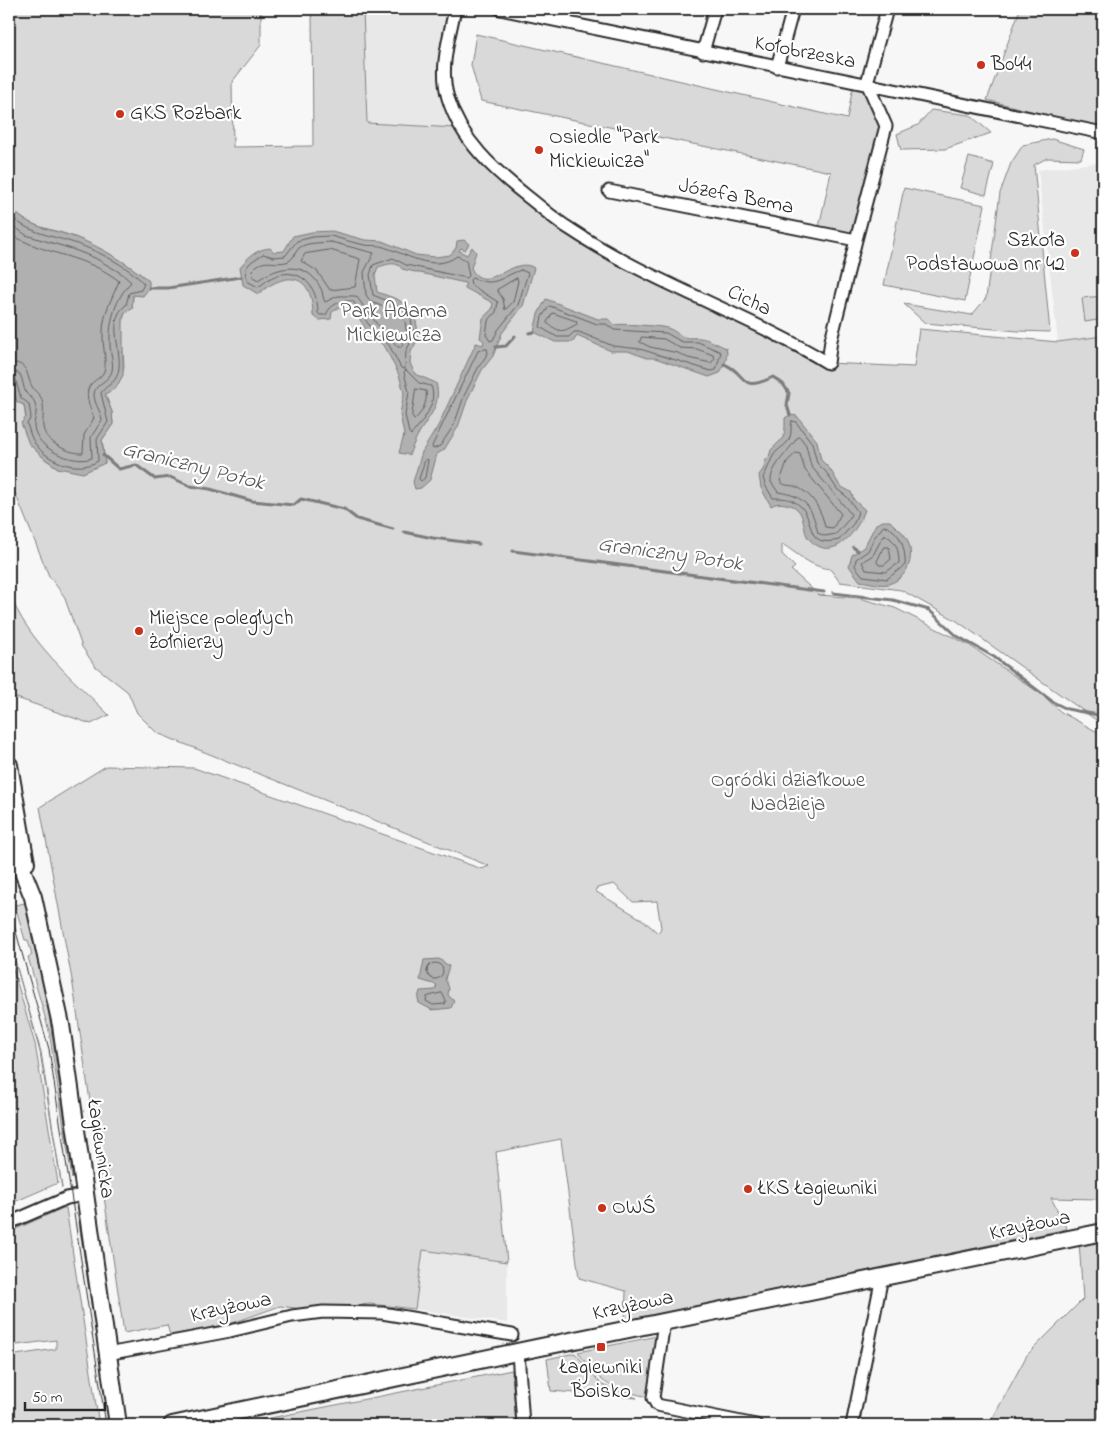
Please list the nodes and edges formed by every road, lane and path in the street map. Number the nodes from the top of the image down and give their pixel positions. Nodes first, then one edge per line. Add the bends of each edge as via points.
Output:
1 (454, 9) edge
2 (500, 9) edge
3 (568, 9) edge
4 (715, 9) edge
5 (794, 9) edge
6 (887, 9) edge
7 (565, 22) junction
8 (703, 52) junction
9 (777, 67) junction
10 (867, 83) junction
11 (1103, 133) edge
12 (609, 191) dead end
13 (856, 240) junction
14 (9, 765) edge
15 (9, 837) edge
16 (28, 880) junction
17 (84, 1195) junction
18 (9, 1223) edge
19 (1103, 1232) edge
20 (882, 1277) junction
21 (664, 1322) junction
22 (512, 1335) dead end
23 (518, 1352) junction
24 (107, 1354) junction
25 (118, 1425) edge
26 (172, 1425) edge
27 (523, 1425) edge
28 (756, 1425) edge
29 (852, 1425) edge

1 - 13 street, Cicha via 444,61 448,97 470,143 489,164 569,229 638,269 828,363
2 - 7 street, Kołobrzeska
3 - 7 street
4 - 8 street
5 - 9 street
6 - 10 street
7 - 8 street, Kołobrzeska
8 - 9 street, Kołobrzeska
9 - 10 street, Kołobrzeska
10 - 11 street, Kołobrzeska
10 - 13 street, Cicha via 886,126
12 - 13 street, Józefa Bema
14 - 16 street, Łagiewnicka
15 - 16 street, Łagiewnicka
16 - 17 street, Łagiewnicka via 61,1025
17 - 18 street via 67,1198
17 - 24 street, Łagiewnicka
19 - 20 street, Krzyżowa
20 - 21 street, Krzyżowa
20 - 29 street
21 - 23 street, Krzyżowa
21 - 28 street via 653,1398 657,1405
22 - 24 street, Krzyżowa via 382,1313 323,1312
23 - 26 street, Krzyżowa
23 - 27 street
24 - 25 street, Łagiewnicka

